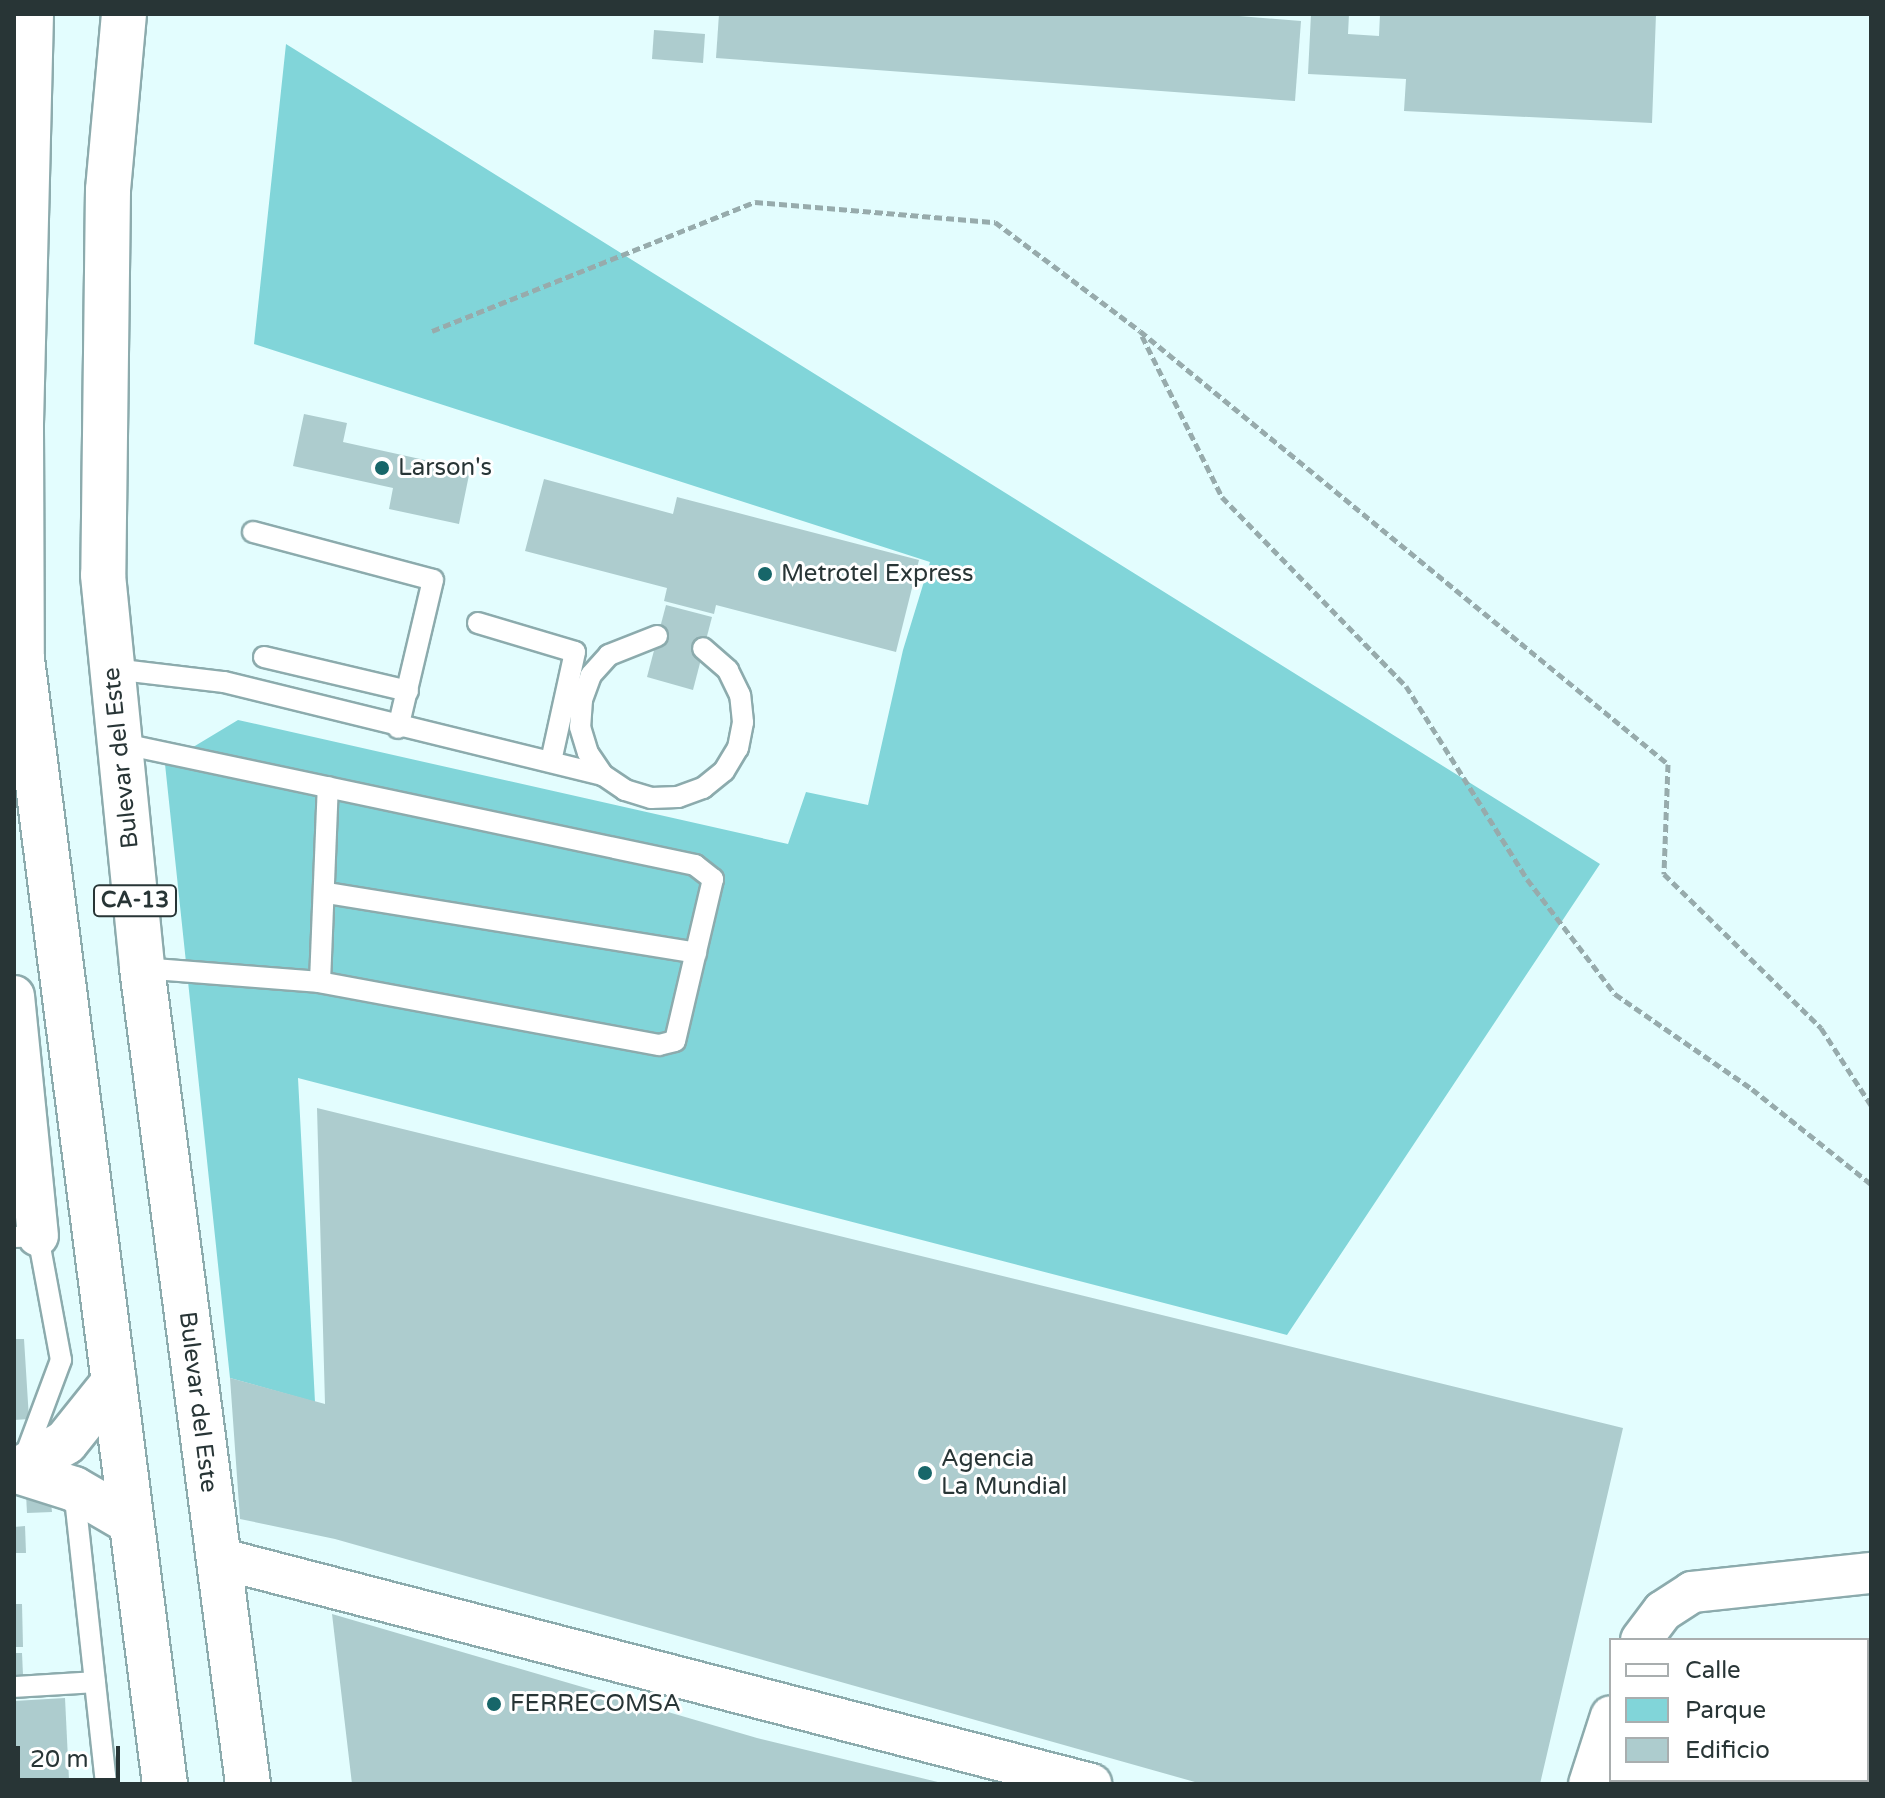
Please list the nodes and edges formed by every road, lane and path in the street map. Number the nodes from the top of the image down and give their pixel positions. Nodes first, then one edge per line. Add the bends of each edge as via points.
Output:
1 (31, 14) edge
2 (124, 14) edge
3 (432, 331) dead end
4 (1140, 331) junction
5 (253, 532) dead end
6 (478, 623) dead end
7 (657, 636) dead end
8 (703, 648) dead end
9 (264, 657) dead end
10 (113, 669) junction
11 (408, 691) junction
12 (398, 728) junction
13 (119, 743) junction
14 (551, 761) junction
15 (603, 775) junction
16 (328, 787) junction
17 (327, 893) junction
18 (696, 953) junction
19 (142, 968) junction
20 (320, 982) junction
21 (14, 996) edge
22 (17, 1043) edge
23 (1871, 1105) edge
24 (1871, 1184) edge
25 (26, 1237) edge
26 (114, 1382) junction
27 (17, 1469) edge
28 (74, 1489) junction
29 (131, 1522) junction
30 (218, 1558) junction
31 (1871, 1573) edge
32 (1643, 1638) edge
33 (95, 1682) junction
34 (14, 1687) edge
35 (1609, 1722) edge
36 (106, 1784) edge
37 (165, 1784) edge
38 (248, 1784) edge
39 (1091, 1784) edge
40 (1589, 1784) edge

1 - 26 main road, CA-13 via 21,429 22,659
2 - 10 main road, Bulevar del Este / CA-13 via 108,190 103,575
3 - 4 path via 755,202 995,222
4 - 23 path via 1668,764 1664,874 1821,1028
4 - 24 path via 1222,497 1406,686 1527,879 1615,994 1752,1089
5 - 11 lane via 433,580
6 - 14 lane via 575,652
7 - 15 lane via 632,641 591,675 580,727 588,753
8 - 15 lane via 728,670 740,695 743,722 738,748 724,771 703,788 678,797 638,794
9 - 11 lane
10 - 12 lane via 224,682
10 - 13 main road, Bulevar del Este / CA-13
11 - 12 lane
12 - 14 lane
13 - 16 lane
13 - 19 main road, Bulevar del Este / CA-13
14 - 15 lane
16 - 17 lane
16 - 18 lane via 695,865 713,879
17 - 18 lane
17 - 20 lane
18 - 20 lane via 675,1041 659,1045
19 - 20 lane
19 - 30 main road, Bulevar del Este / CA-13
21 - 22 street
22 - 25 street
25 - 27 lane via 61,1360
26 - 27 main road via 66,1442
26 - 29 main road, CA-13
27 - 28 main road
28 - 29 main road
28 - 33 lane
29 - 37 main road, CA-13
30 - 38 main road, Bulevar del Este / CA-13
30 - 39 street
31 - 32 street via 1692,1592 1663,1611
33 - 34 lane
33 - 36 lane
35 - 40 street

